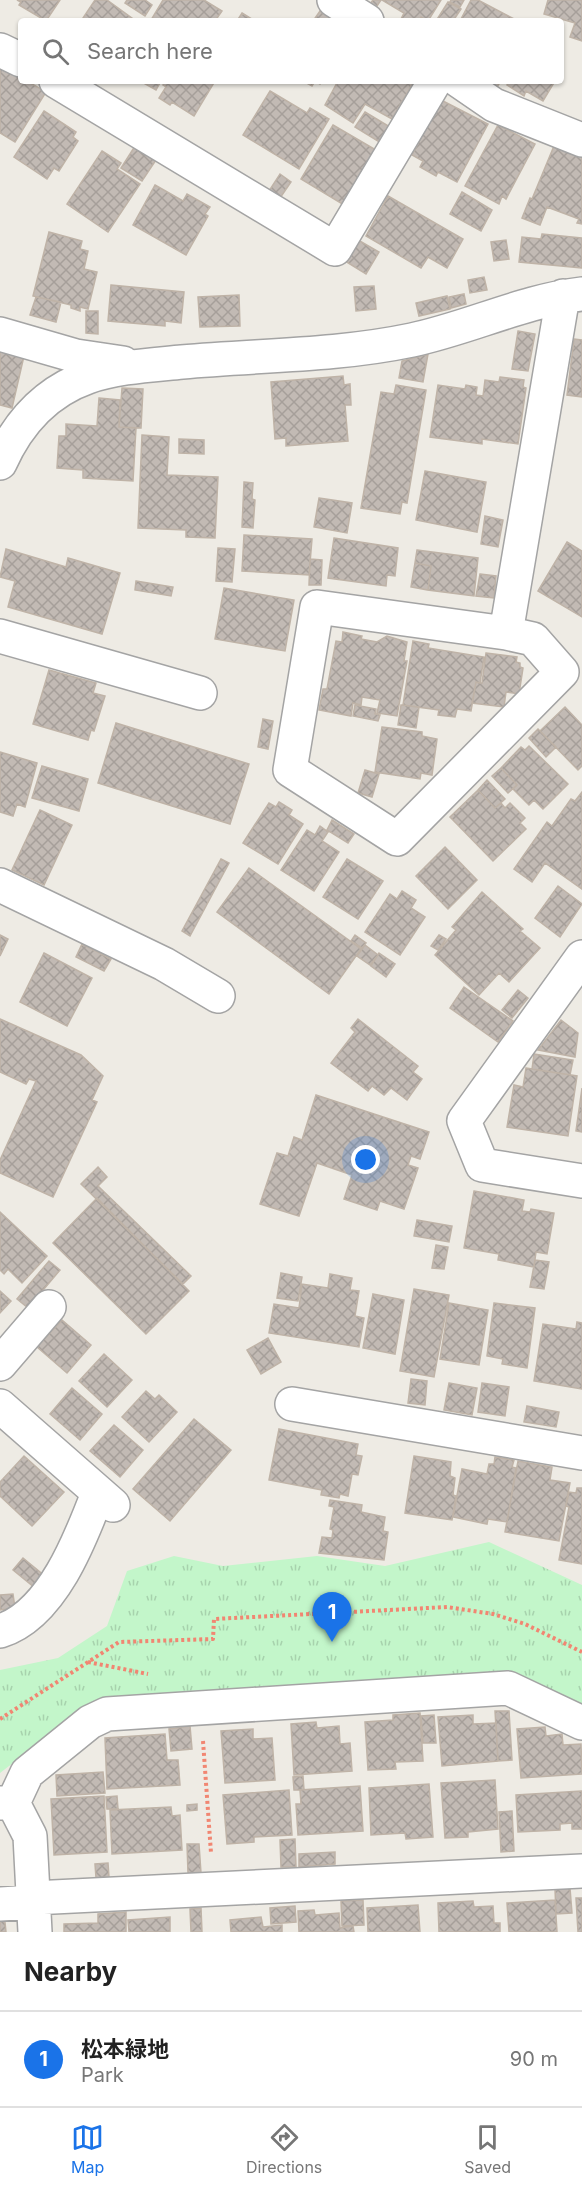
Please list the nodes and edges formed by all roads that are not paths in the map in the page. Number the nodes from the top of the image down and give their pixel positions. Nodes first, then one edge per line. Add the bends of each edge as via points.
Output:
1 (334, 0) edge
2 (362, 18) edge
3 (0, 50) edge
4 (18, 58) edge
5 (61, 84) edge
6 (433, 84) edge
7 (463, 84) edge
8 (582, 140) edge
9 (572, 295) edge
10 (0, 334) edge
11 (139, 366) junction
12 (0, 463) edge
13 (506, 633) junction
14 (0, 636) edge
15 (200, 693) dead end
16 (0, 885) edge
17 (582, 957) edge
18 (218, 996) dead end
19 (582, 1181) edge
20 (22, 1315) edge
21 (0, 1364) edge
22 (292, 1404) dead end
23 (0, 1406) edge
24 (582, 1453) edge
25 (0, 1631) edge
26 (582, 1722) edge
27 (7, 1803) edge
28 (582, 1871) edge
29 (0, 1904) edge
30 (34, 1911) edge

1 - 2 street
3 - 4 street
5 - 6 street via 335,249
7 - 8 street via 494,105
9 - 11 street via 506,310 413,340 339,351
9 - 13 street
10 - 11 street via 76,356
11 - 12 street via 88,376 37,407 21,425
13 - 13 street via 317,607 290,770 398,839 561,672 533,639
14 - 15 street
16 - 18 street via 164,964
17 - 19 street via 464,1121 483,1165
20 - 21 street
22 - 24 street
23 - 25 street via 106,1499 51,1591 25,1617
26 - 27 street via 508,1688 107,1714 90,1722 27,1773
27 - 30 street via 30,1836
28 - 30 street via 213,1888
29 - 30 street

